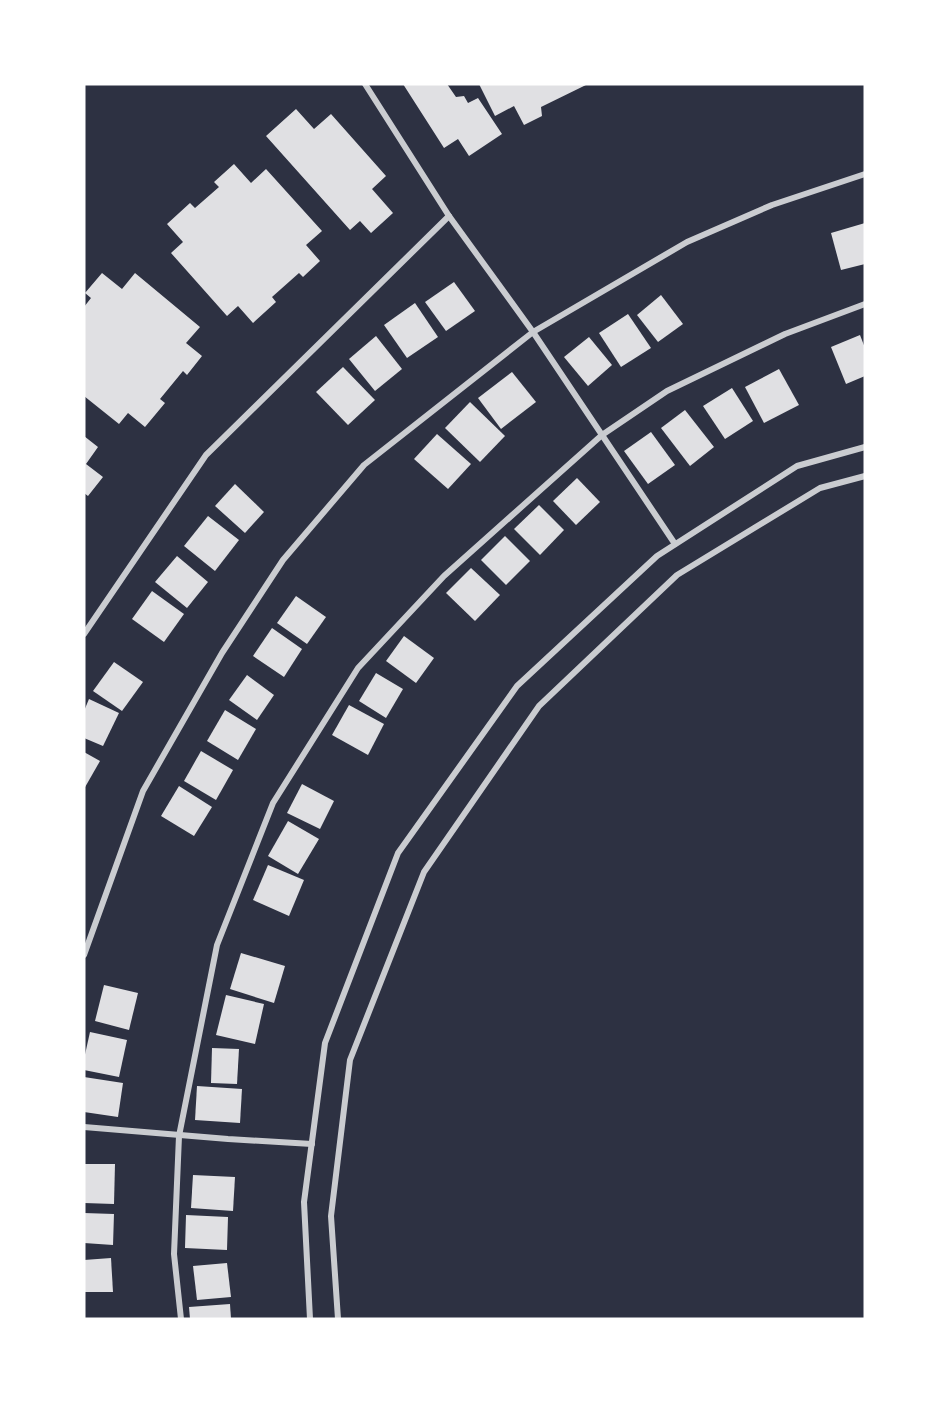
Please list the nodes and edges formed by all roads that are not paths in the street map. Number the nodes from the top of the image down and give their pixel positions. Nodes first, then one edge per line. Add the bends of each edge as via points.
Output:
1 (365, 84) edge
2 (865, 174) edge
3 (449, 216) junction
4 (865, 304) edge
5 (533, 332) junction
6 (602, 435) junction
7 (865, 447) edge
8 (865, 476) edge
9 (675, 544) junction
10 (84, 616) edge
11 (93, 621) junction
12 (84, 634) edge
13 (84, 955) edge
14 (84, 1127) edge
15 (179, 1136) junction
16 (312, 1144) junction
17 (181, 1319) edge
18 (310, 1319) edge
19 (338, 1319) edge

1 - 3 street
2 - 5 street via 772,205 687,242
3 - 5 street
3 - 11 street via 206,455
4 - 6 street via 784,334 667,392
5 - 6 street
5 - 13 street via 364,465 283,560 222,653 143,791
6 - 9 street
6 - 15 street via 444,576 358,668 273,803 217,945
7 - 9 street via 797,466
8 - 19 street via 820,488 677,575 539,706 424,872 350,1060 331,1216
9 - 16 street via 657,556 518,686 398,853 325,1043
10 - 11 street
11 - 12 street
14 - 15 street
15 - 16 street
15 - 17 street via 174,1254
16 - 18 street via 304,1202

